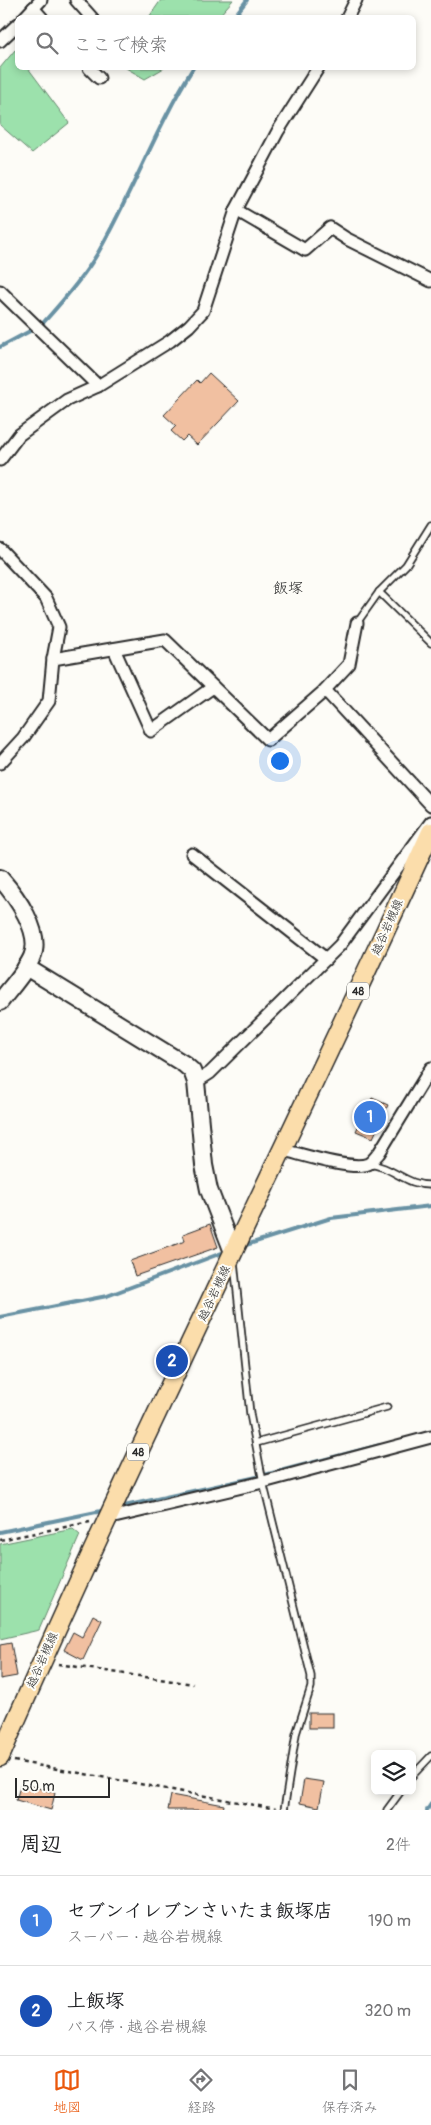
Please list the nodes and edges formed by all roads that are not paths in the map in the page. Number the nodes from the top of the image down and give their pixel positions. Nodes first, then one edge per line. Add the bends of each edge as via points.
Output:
1 (76, 0) edge
2 (356, 0) edge
3 (37, 4) edge
4 (27, 15) edge
5 (89, 15) edge
6 (348, 15) edge
7 (15, 27) edge
8 (0, 41) edge
9 (92, 70) edge
10 (317, 70) edge
11 (99, 78) dead end
12 (236, 210) junction
13 (431, 281) edge
14 (0, 291) edge
15 (98, 386) junction
16 (0, 460) edge
17 (431, 525) edge
18 (0, 549) edge
19 (379, 592) junction
20 (357, 623) joint
21 (431, 643) edge
22 (114, 649) junction
23 (54, 659) junction
24 (214, 687) junction
25 (325, 690) junction
26 (0, 763) edge
27 (431, 805) edge
28 (431, 822) edge
29 (431, 832) edge
30 (192, 854) dead end
31 (0, 878) edge
32 (326, 959) junction
33 (26, 967) junction
34 (0, 1002) edge
35 (431, 1068) edge
36 (196, 1082) junction
37 (283, 1150) junction
38 (368, 1164) junction
39 (431, 1185) edge
40 (233, 1252) junction
41 (387, 1407) dead end
42 (431, 1437) edge
43 (256, 1443) junction
44 (262, 1482) junction
45 (106, 1519) junction
46 (431, 1756) edge
47 (5, 1758) edge
48 (416, 1772) edge
49 (398, 1795) edge
50 (284, 1810) edge
51 (387, 1810) edge

1 - 5 street
2 - 6 street
3 - 4 street
7 - 8 street
9 - 11 street
10 - 12 street via 278,132
12 - 13 street via 305,250 330,228
12 - 15 street via 203,311 170,341
14 - 15 street
15 - 16 street via 67,400 19,435
17 - 19 lane via 406,565
18 - 23 street via 46,598 59,626
19 - 20 lane
19 - 21 lane
20 - 25 street via 348,664
22 - 23 street
22 - 24 street via 165,640
22 - 24 street via 152,731
23 - 26 street via 49,701 23,738
24 - 25 street via 268,740
25 - 27 street
28 - 32 street via 340,946
29 - 37 main road, 越谷岩槻線 / 48
30 - 32 street
31 - 33 street via 32,926 35,945
32 - 36 street via 210,1074
33 - 34 street
33 - 36 street via 184,1064 192,1071
35 - 38 street via 379,1153
36 - 40 street via 209,1190
37 - 38 street via 342,1164
37 - 40 main road, 越谷岩槻線 / 48
38 - 39 lane via 381,1165 413,1184
40 - 43 lane
40 - 45 main road, 越谷岩槻線 / 48
41 - 43 lane
42 - 44 street
43 - 44 lane
44 - 45 street
44 - 50 lane via 311,1676 311,1687 296,1734
45 - 47 main road, 越谷岩槻線 / 48 via 41,1662
46 - 48 lane
49 - 51 lane

